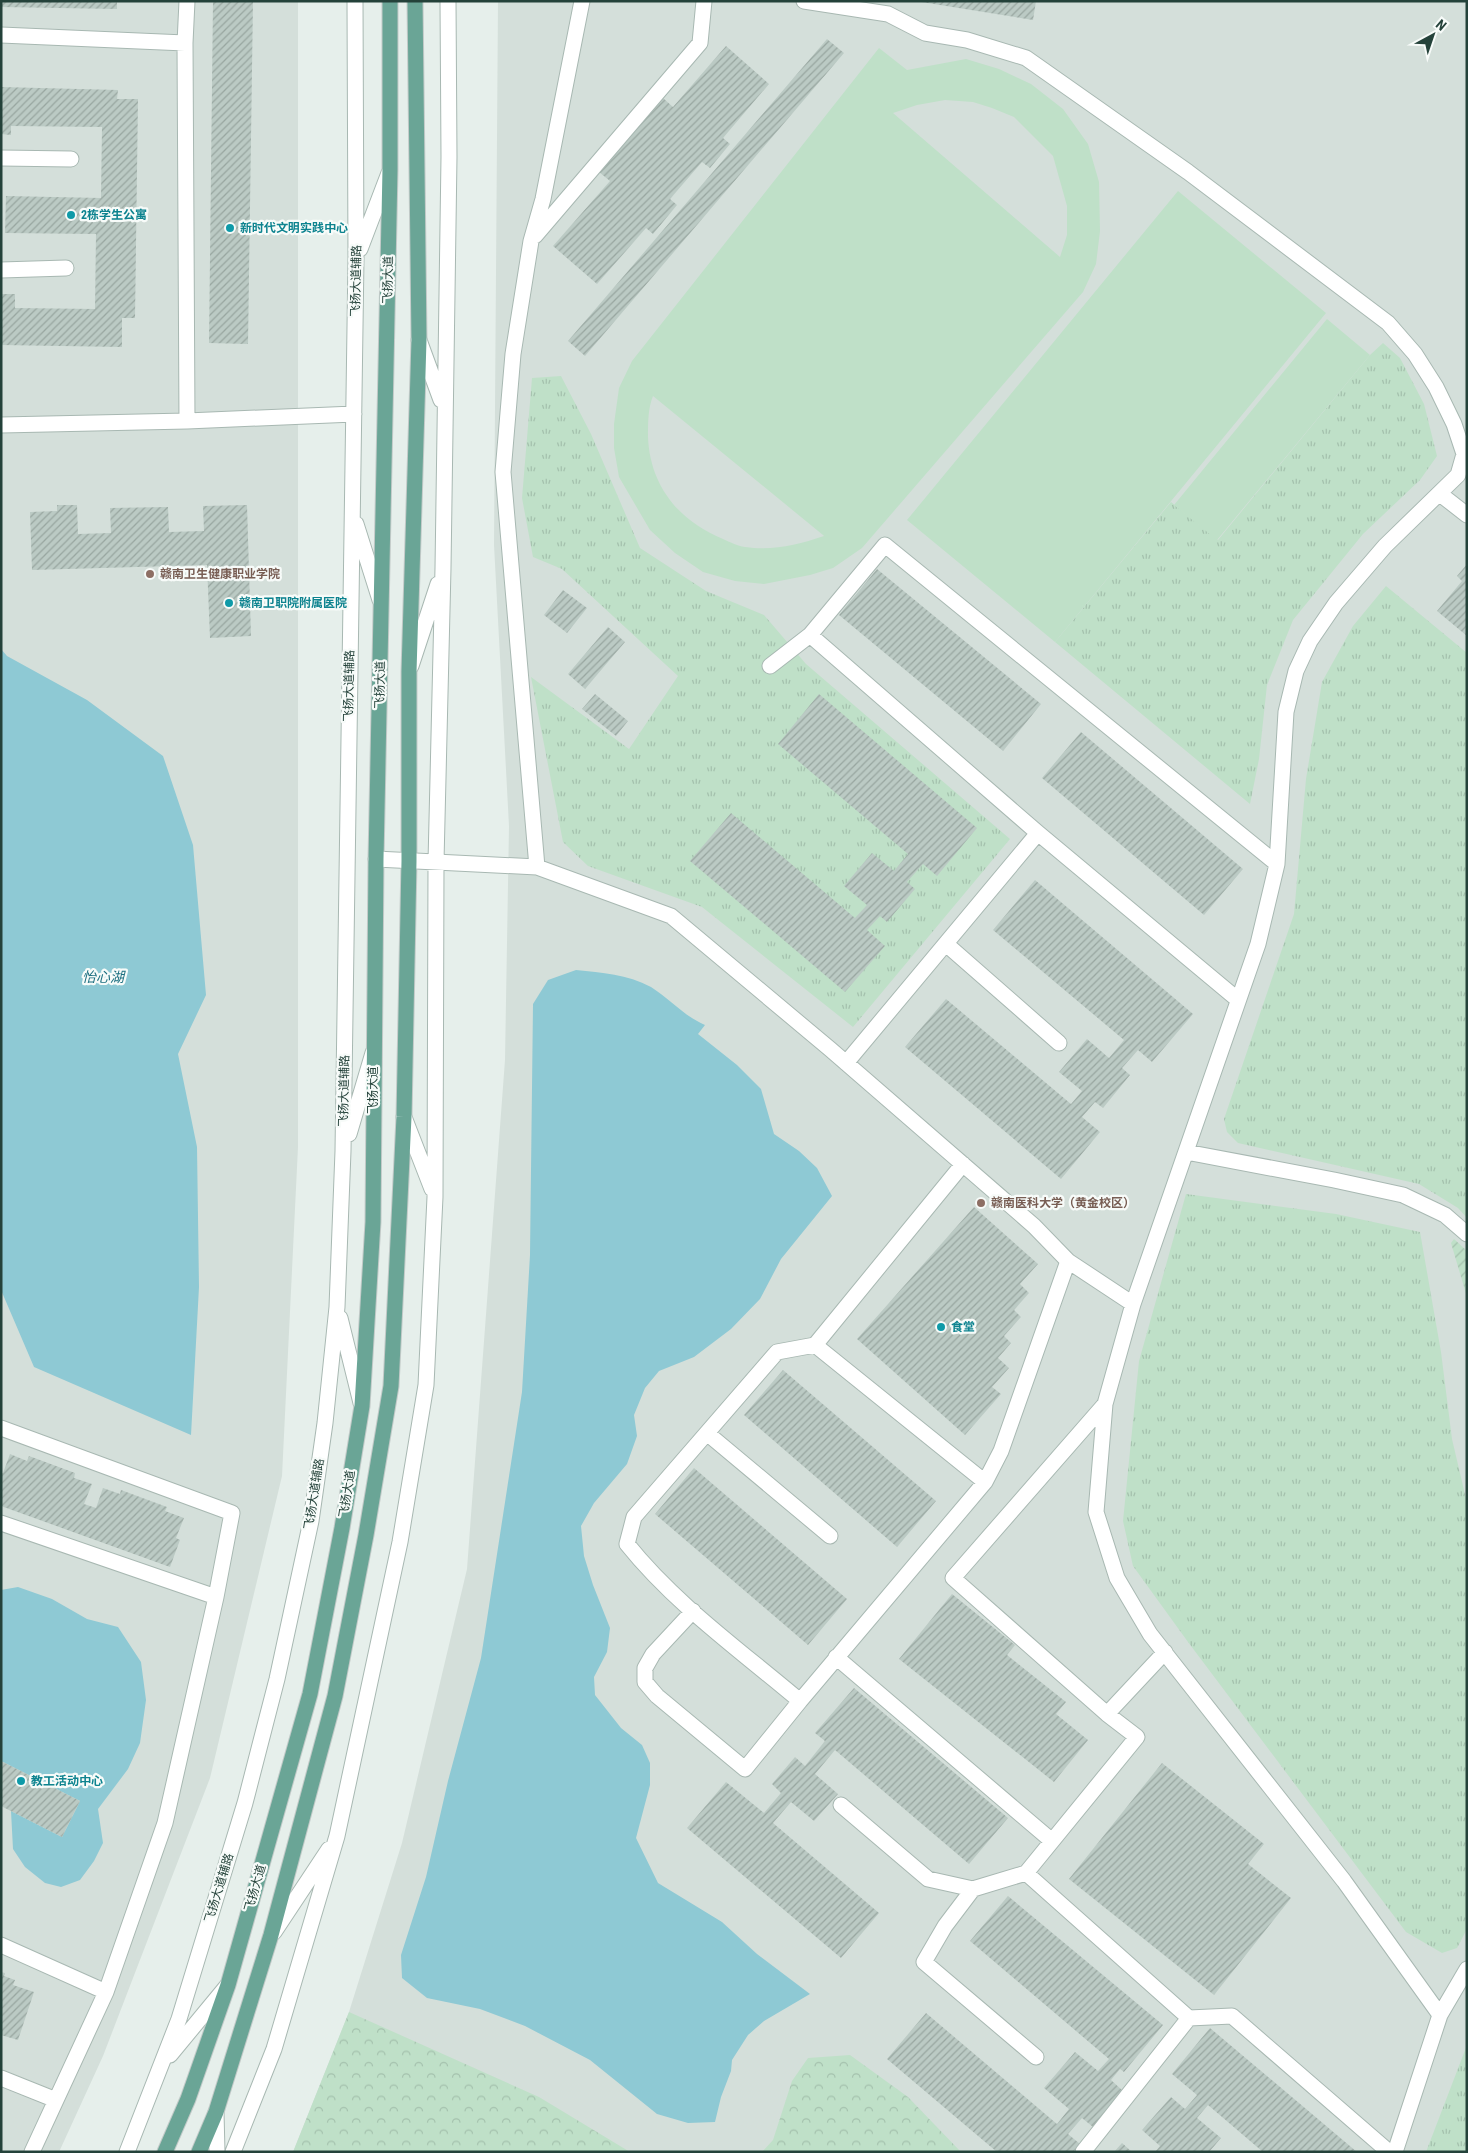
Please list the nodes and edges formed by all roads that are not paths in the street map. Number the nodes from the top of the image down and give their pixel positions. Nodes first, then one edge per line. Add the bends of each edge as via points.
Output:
1 (188, 1) edge
2 (355, 1) edge
3 (390, 1) edge
4 (416, 1) edge
5 (448, 1) edge
6 (582, 1) edge
7 (704, 1) edge
8 (804, 1) edge
9 (828, 3) edge
10 (1, 34) edge
11 (186, 43) junction
12 (1, 158) edge
13 (71, 159) dead end
14 (390, 169) junction
15 (531, 241) junction
16 (356, 258) junction
17 (66, 268) dead end
18 (1, 270) edge
19 (419, 340) junction
20 (444, 409) junction
21 (354, 414) junction
22 (187, 421) junction
23 (1, 425) edge
24 (1465, 452) edge
25 (1440, 494) junction
26 (352, 511) junction
27 (1467, 515) edge
28 (443, 568) junction
29 (381, 605) junction
30 (810, 635) junction
31 (770, 666) dead end
32 (409, 672) junction
33 (1038, 834) junction
34 (376, 859) junction
35 (409, 861) junction
36 (436, 862) junction
37 (1277, 864) junction
38 (537, 867) junction
39 (946, 944) junction
40 (1238, 998) junction
41 (1059, 1043) dead end
42 (373, 1051) junction
43 (846, 1063) junction
44 (404, 1117) junction
45 (344, 1150) junction
46 (1186, 1152) junction
47 (963, 1164) junction
48 (435, 1198) junction
49 (1467, 1234) edge
50 (1068, 1261) junction
51 (1133, 1304) junction
52 (337, 1307) junction
53 (815, 1345) junction
54 (1105, 1404) junction
55 (362, 1406) junction
56 (1, 1428) edge
57 (708, 1434) junction
58 (985, 1482) junction
59 (1, 1524) edge
60 (830, 1536) dead end
61 (216, 1597) junction
62 (693, 1611) junction
63 (1165, 1652) junction
64 (836, 1657) junction
65 (800, 1701) junction
66 (1107, 1714) junction
67 (841, 1805) dead end
68 (337, 1836) junction
69 (1052, 1841) junction
70 (1026, 1873) junction
71 (973, 1889) junction
72 (271, 1935) junction
73 (1, 1945) edge
74 (1467, 1969) edge
75 (228, 1985) junction
76 (106, 1992) junction
77 (1440, 2015) junction
78 (1189, 2018) junction
79 (1036, 2057) dead end
80 (162, 2065) junction
81 (1, 2078) edge
82 (56, 2100) junction
83 (216, 2112) junction
84 (32, 2152) edge
85 (127, 2152) edge
86 (165, 2152) edge
87 (199, 2152) edge
88 (217, 2152) edge
89 (233, 2152) edge
90 (1083, 2152) edge
91 (1389, 2152) edge
92 (1395, 2152) edge

1 - 11 street
2 - 16 street, 飞扬大道辅路
3 - 14 main road, 飞扬大道
4 - 19 main road, 飞扬大道
5 - 20 street via 449,158
6 - 15 street via 543,199
7 - 15 street via 700,43
8 - 9 street
9 - 24 street via 888,14 924,33 967,40 1026,58 1180,166 1388,323 1415,354 1436,387
10 - 11 street
11 - 22 street
12 - 13 street
14 - 16 street
14 - 29 main road, 飞扬大道
15 - 38 street via 513,354 503,472
16 - 21 street, 飞扬大道辅路
17 - 18 street
19 - 20 street
19 - 32 main road, 飞扬大道
20 - 28 street
21 - 22 street
21 - 26 street, 飞扬大道辅路
22 - 23 street
24 - 25 street via 1458,476
25 - 27 street
25 - 37 street via 1385,546 1336,603 1310,641 1296,671 1286,712
26 - 29 street
26 - 45 street, 飞扬大道辅路
28 - 32 street
28 - 36 street
29 - 34 main road, 飞扬大道
30 - 31 street
30 - 33 street
30 - 37 street via 885,544
32 - 35 main road, 飞扬大道
33 - 39 street
33 - 40 street
34 - 35 street
34 - 42 main road, 飞扬大道
35 - 36 street
35 - 44 main road, 飞扬大道
36 - 38 street
36 - 48 street
37 - 40 street via 1258,944
38 - 43 street via 671,916
39 - 41 street
39 - 43 street
40 - 46 street
42 - 45 street
42 - 55 main road, 飞扬大道 via 373,1222
43 - 47 street
44 - 48 street
44 - 72 main road, 飞扬大道 via 389,1395 335,1696
45 - 52 street, 飞扬大道辅路
46 - 49 street via 1403,1195 1445,1215
46 - 51 street
47 - 50 street via 1034,1226
47 - 53 street
48 - 68 street via 426,1385 400,1542
50 - 51 street
50 - 58 street via 1001,1451
51 - 54 street
52 - 55 street
52 - 80 street, 飞扬大道辅路 via 311,1521 277,1679 245,1803
53 - 57 street via 777,1352
53 - 58 street
54 - 63 street via 1096,1512 1117,1578 1150,1634
54 - 66 street via 953,1578
55 - 75 main road, 飞扬大道 via 310,1694
56 - 61 street via 232,1513
57 - 60 street
57 - 62 street via 634,1517 627,1544
58 - 64 street
59 - 61 street
61 - 76 street via 165,1823
62 - 65 street
62 - 65 street via 652,1654 645,1668 646,1682 657,1696 745,1769
63 - 66 street
63 - 77 street via 1344,1881
64 - 65 street
64 - 69 street
66 - 69 street via 1137,1737
67 - 71 street via 928,1879
68 - 72 street
68 - 89 street via 274,2049
69 - 70 street
70 - 71 street
70 - 78 street
71 - 79 street via 945,1926 924,1962
72 - 83 main road, 飞扬大道
73 - 76 street
74 - 77 street
75 - 80 street
75 - 86 main road, 飞扬大道 via 188,2099
76 - 82 street
77 - 92 street
78 - 90 street
78 - 91 street via 1232,2016
80 - 85 street, 飞扬大道辅路
81 - 82 street
82 - 84 street
83 - 87 main road, 飞扬大道
83 - 88 street

